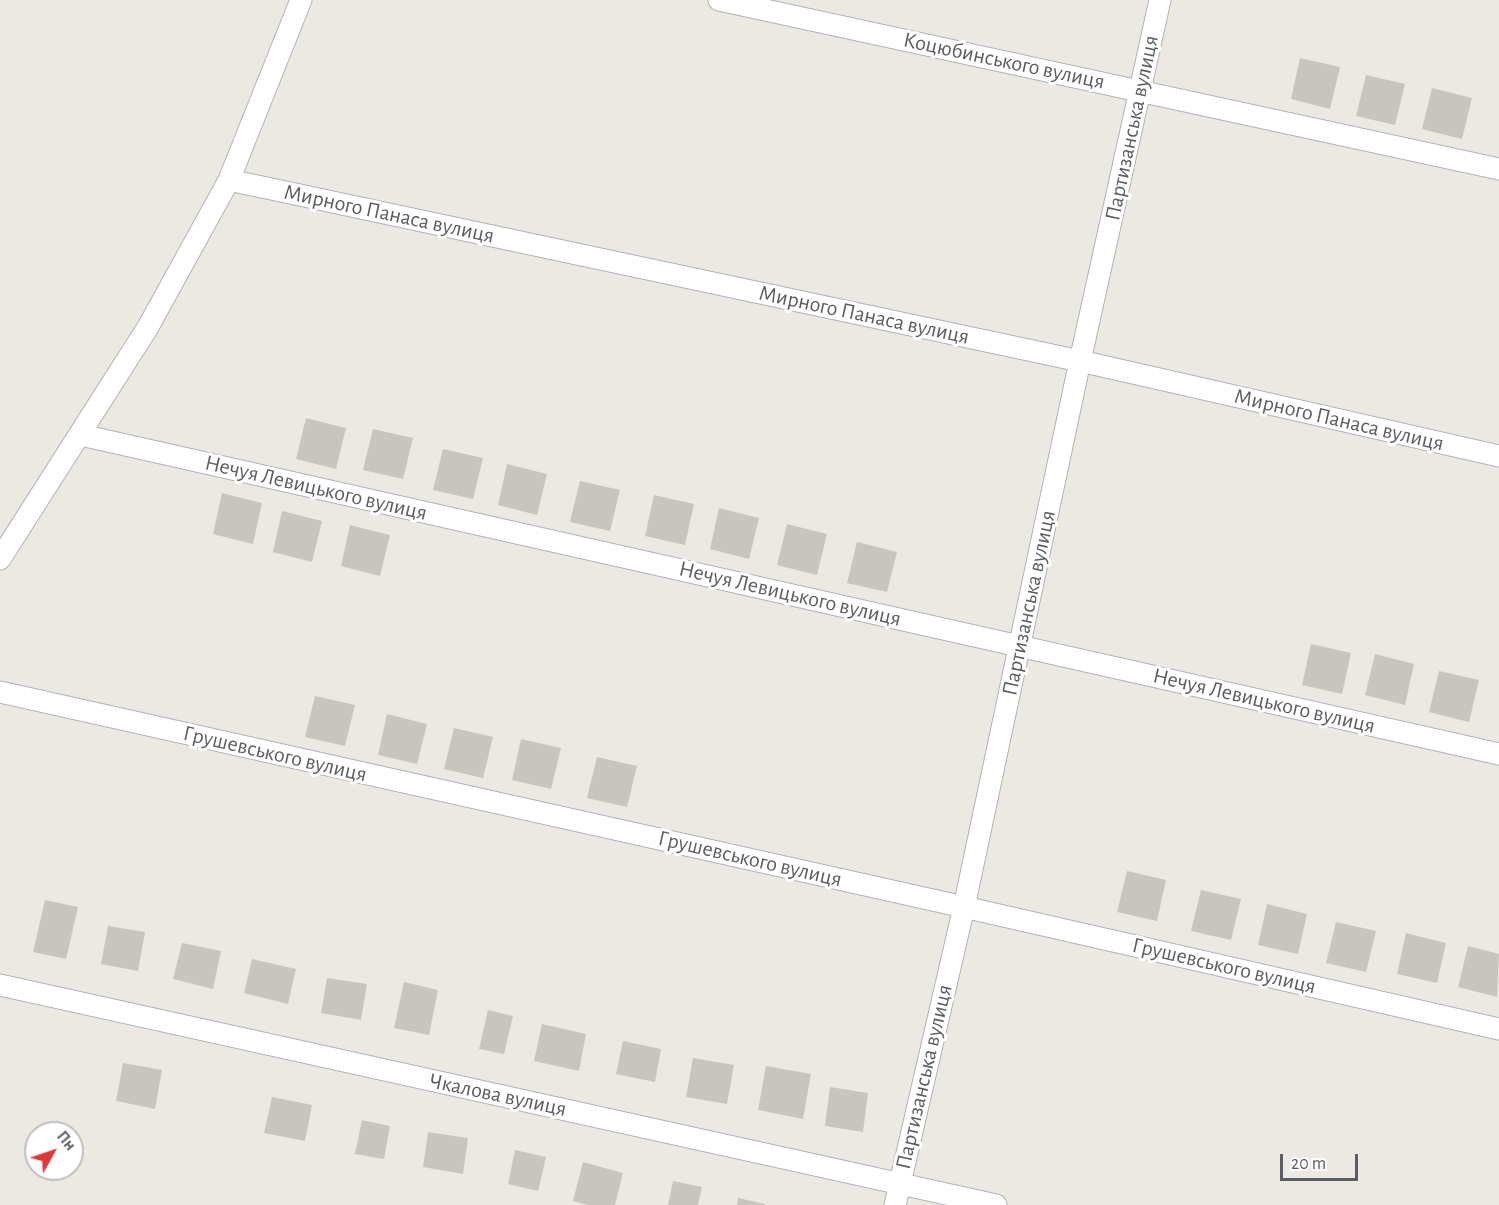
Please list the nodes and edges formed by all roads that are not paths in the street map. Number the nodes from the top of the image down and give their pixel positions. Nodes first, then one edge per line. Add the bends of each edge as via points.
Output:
1 (301, 0) edge
2 (719, 0) edge
3 (1160, 0) edge
4 (1140, 91) junction
5 (1499, 169) edge
6 (229, 180) junction
7 (1080, 361) junction
8 (81, 435) junction
9 (1499, 456) edge
10 (0, 558) edge
11 (1020, 646) junction
12 (0, 692) edge
13 (1499, 754) edge
14 (964, 907) junction
15 (0, 985) edge
16 (1499, 1029) edge
17 (900, 1183) junction
18 (895, 1205) edge
19 (996, 1205) edge

1 - 6 street
2 - 4 street, Коцюбинського вулиця
3 - 4 street, Партизанська вулиця
4 - 5 street, Коцюбинського вулиця
4 - 7 street, Партизанська вулиця
6 - 7 street, Мирного Панаса вулиця
6 - 8 street via 148,327
7 - 9 street, Мирного Панаса вулиця
7 - 11 street, Партизанська вулиця
8 - 10 street
8 - 11 street, Нечуя Левицького вулиця
11 - 13 street, Нечуя Левицького вулиця
11 - 14 street, Партизанська вулиця
12 - 14 street, Грушевського вулиця
14 - 16 street, Грушевського вулиця
14 - 17 street, Партизанська вулиця
15 - 17 street, Чкалова вулиця
17 - 18 street, Партизанська вулиця
17 - 19 street, Чкалова вулиця

